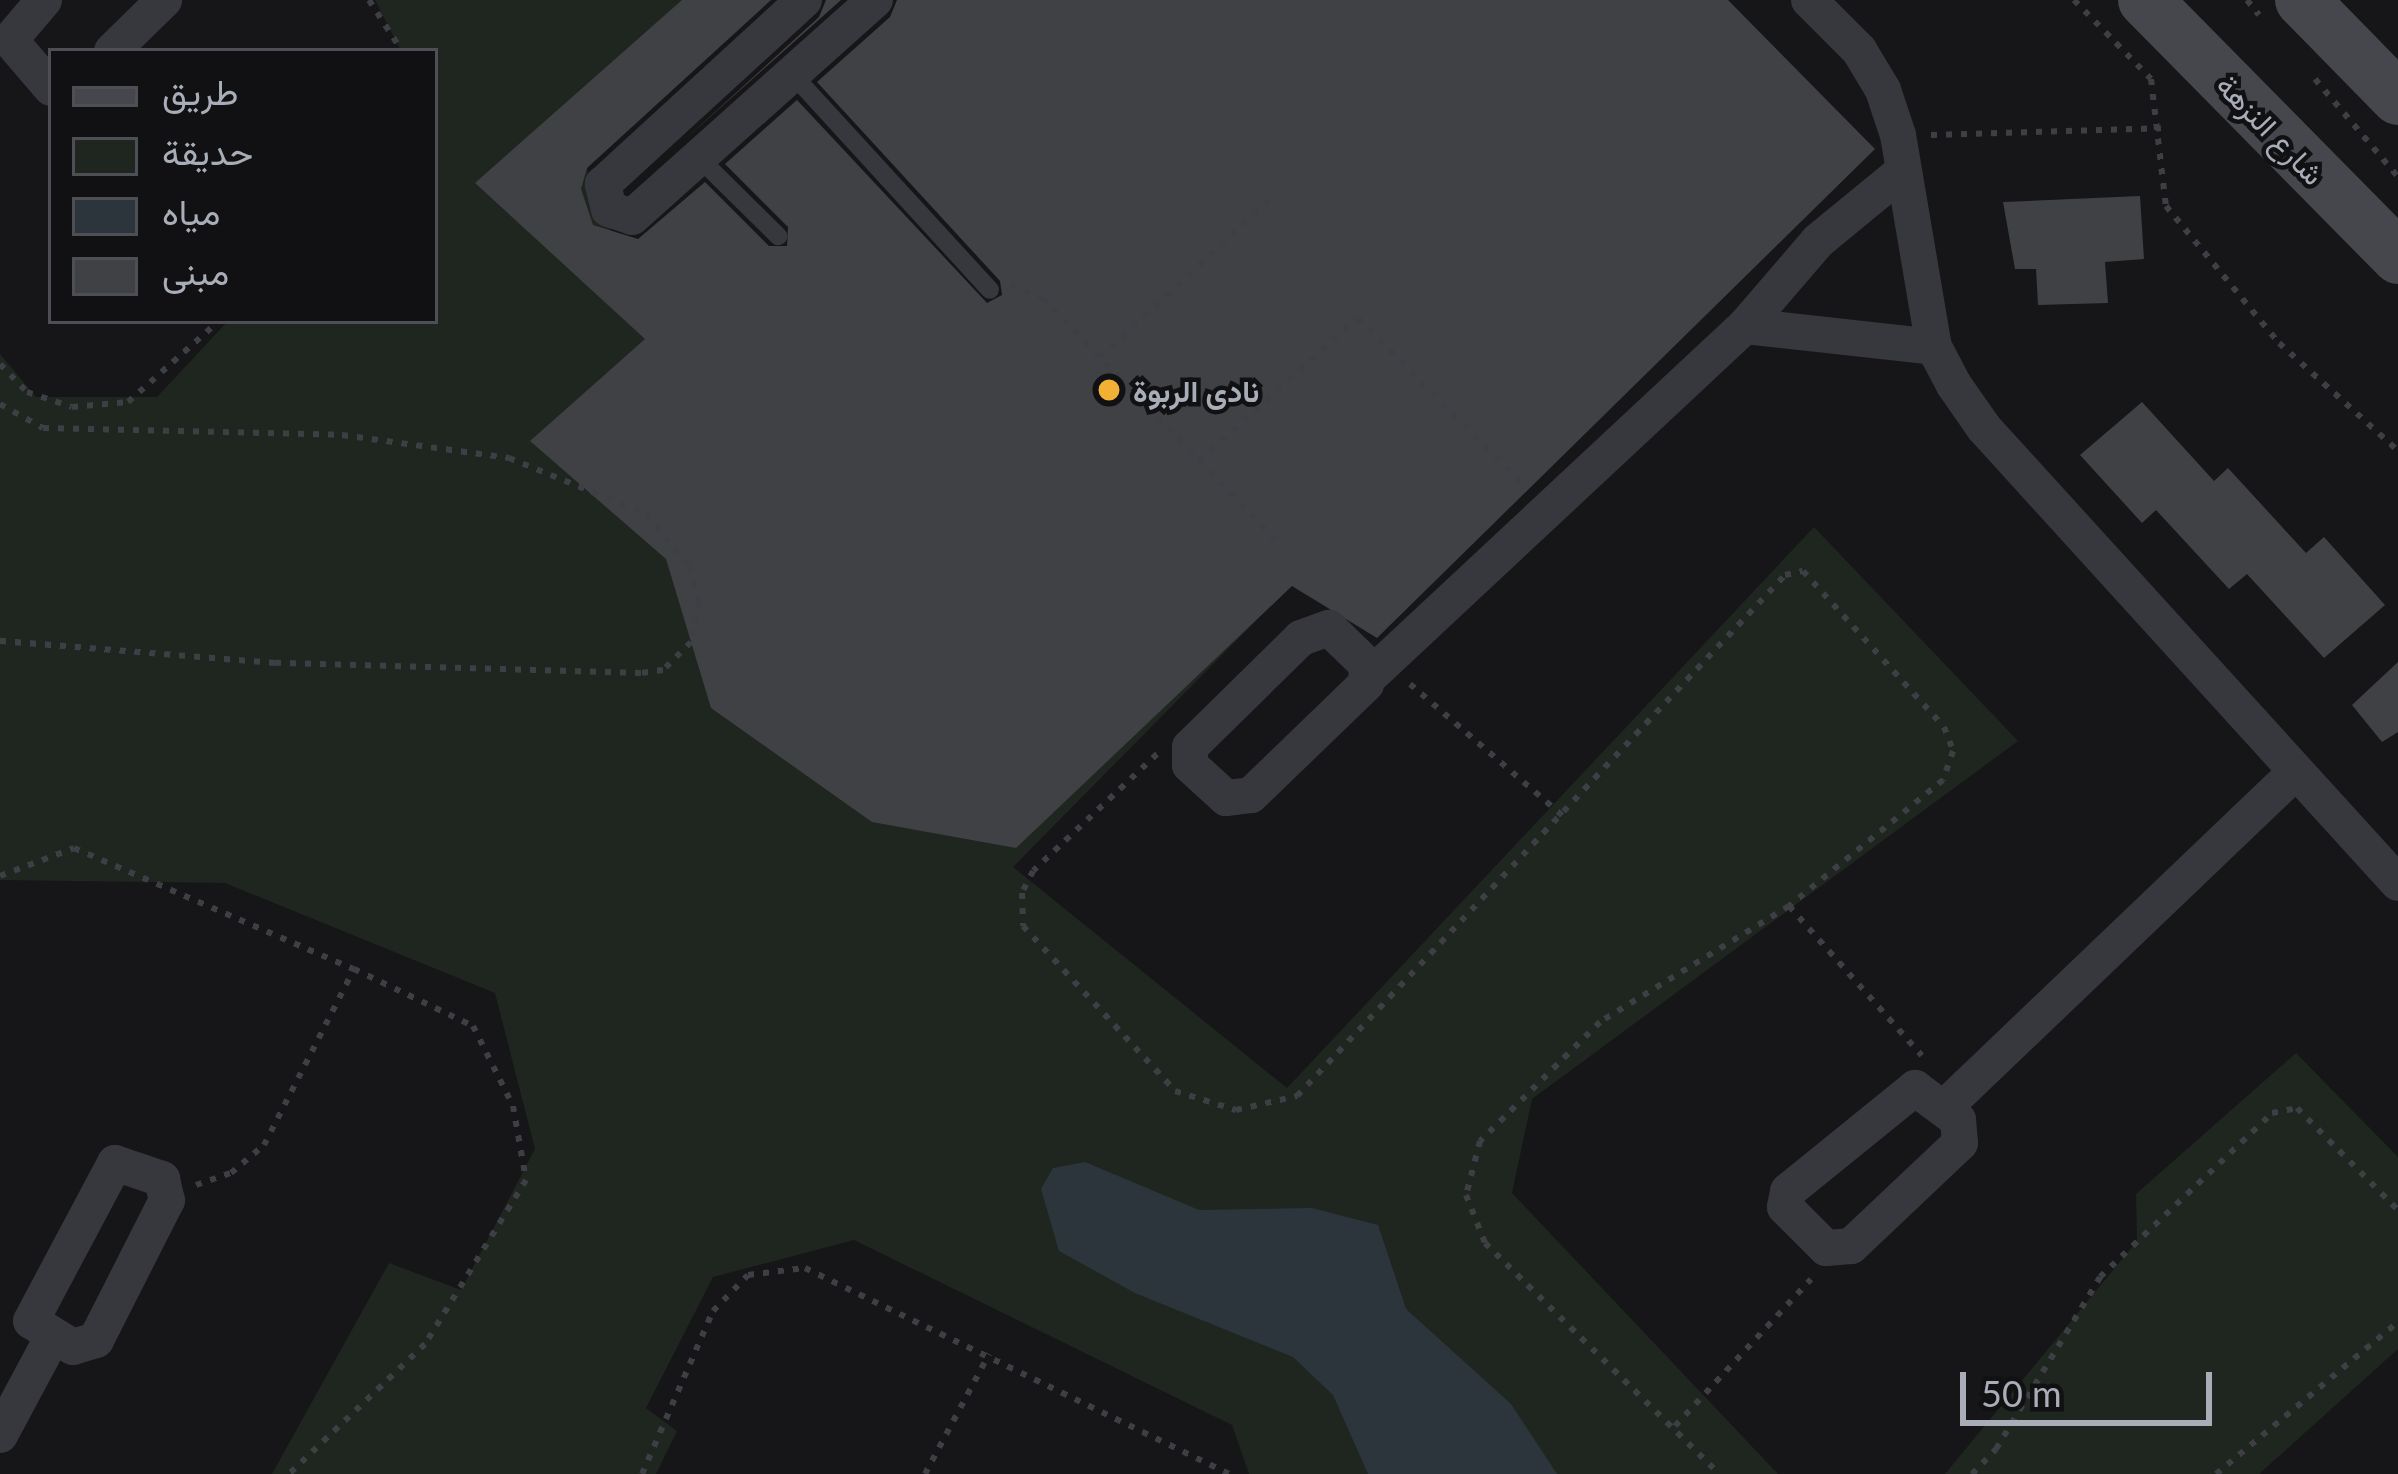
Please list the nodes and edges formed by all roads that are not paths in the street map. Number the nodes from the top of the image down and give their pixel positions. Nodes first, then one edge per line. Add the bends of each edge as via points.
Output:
1 (44, 0) edge
2 (164, 0) edge
3 (804, 0) edge
4 (875, 0) edge
5 (1809, 0) edge
6 (2145, 0) edge
7 (2282, 9) edge
8 (115, 48) edge
9 (751, 48) junction
10 (790, 80) junction
11 (48, 84) edge
12 (2398, 98) edge
13 (700, 159) junction
14 (1902, 172) junction
15 (778, 236) dead end
16 (2395, 250) edge
17 (990, 290) road end
18 (1744, 326) junction
19 (1934, 347) junction
20 (1377, 669) junction
21 (2293, 774) junction
22 (2398, 883) edge
23 (1951, 1101) junction
24 (52, 1338) junction
25 (0, 1435) edge

1 - 11 street via 10,40
2 - 8 street
3 - 9 street
4 - 10 street
5 - 14 street via 1858,50 1898,136
6 - 16 main road, شارع النزهة
7 - 12 main road
9 - 10 street
9 - 13 street via 604,184 608,209 632,217
10 - 13 street
10 - 17 lane
13 - 15 lane
14 - 18 street via 1818,241
14 - 19 street
18 - 19 street
18 - 20 street
19 - 21 street via 1984,428
20 - 20 street via 1251,795 1226,798 1190,765 1190,747 1313,629 1329,628
21 - 22 street
21 - 23 street
23 - 23 street via 1903,1091 1788,1190 1785,1207 1837,1251 1960,1143
24 - 24 street via 73,1348 95,1340 167,1187 129,1162 106,1173 34,1310 32,1321
24 - 25 street

